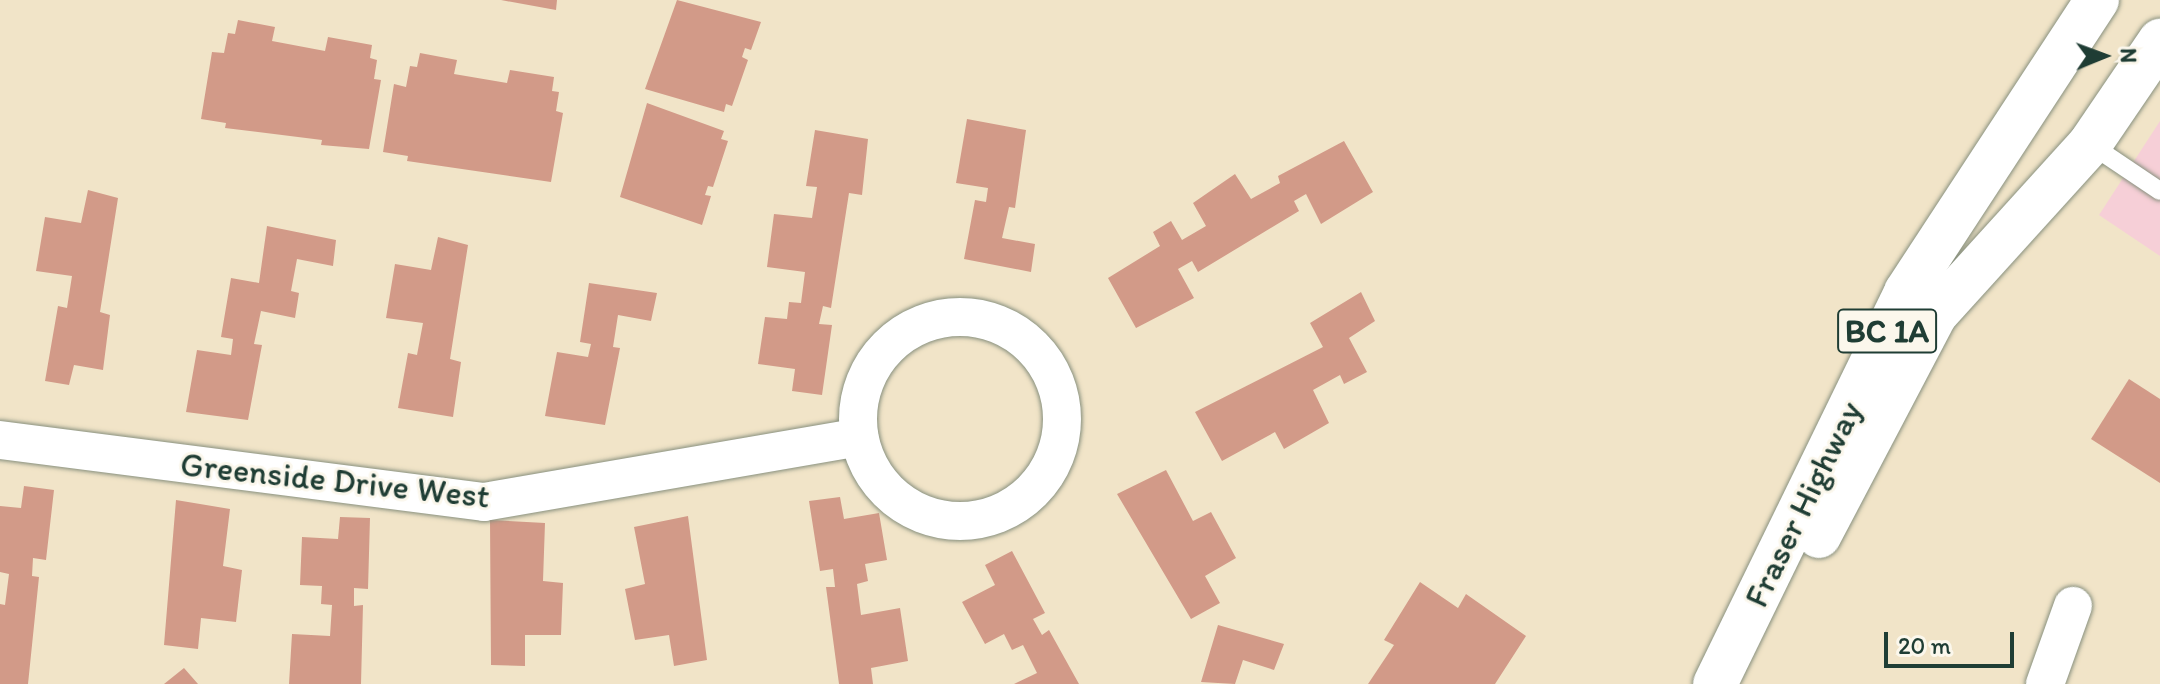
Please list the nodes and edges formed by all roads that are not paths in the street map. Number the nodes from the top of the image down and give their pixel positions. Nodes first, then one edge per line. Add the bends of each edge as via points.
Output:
1 (2097, 0) edge
2 (2160, 41) edge
3 (2090, 144) junction
4 (2160, 191) edge
5 (859, 437) junction
6 (0, 440) edge
7 (2073, 606) dead end
8 (1715, 684) edge
9 (1741, 684) edge
10 (2045, 684) edge

1 - 8 main road, Fraser Highway / BC 1A via 1906,292
2 - 3 main road, Fraser Highway
3 - 4 lane
3 - 9 main road, Fraser Highway via 1935,315
5 - 5 street via 870,468 890,495 918,513 950,521 983,519 1014,506 1039,484 1056,455 1063,423 1058,389 1042,358 1018,334 987,320 953,316 920,325 891,343 877,361 859,402
5 - 6 street, Greenside Drive West via 484,502
7 - 10 street

